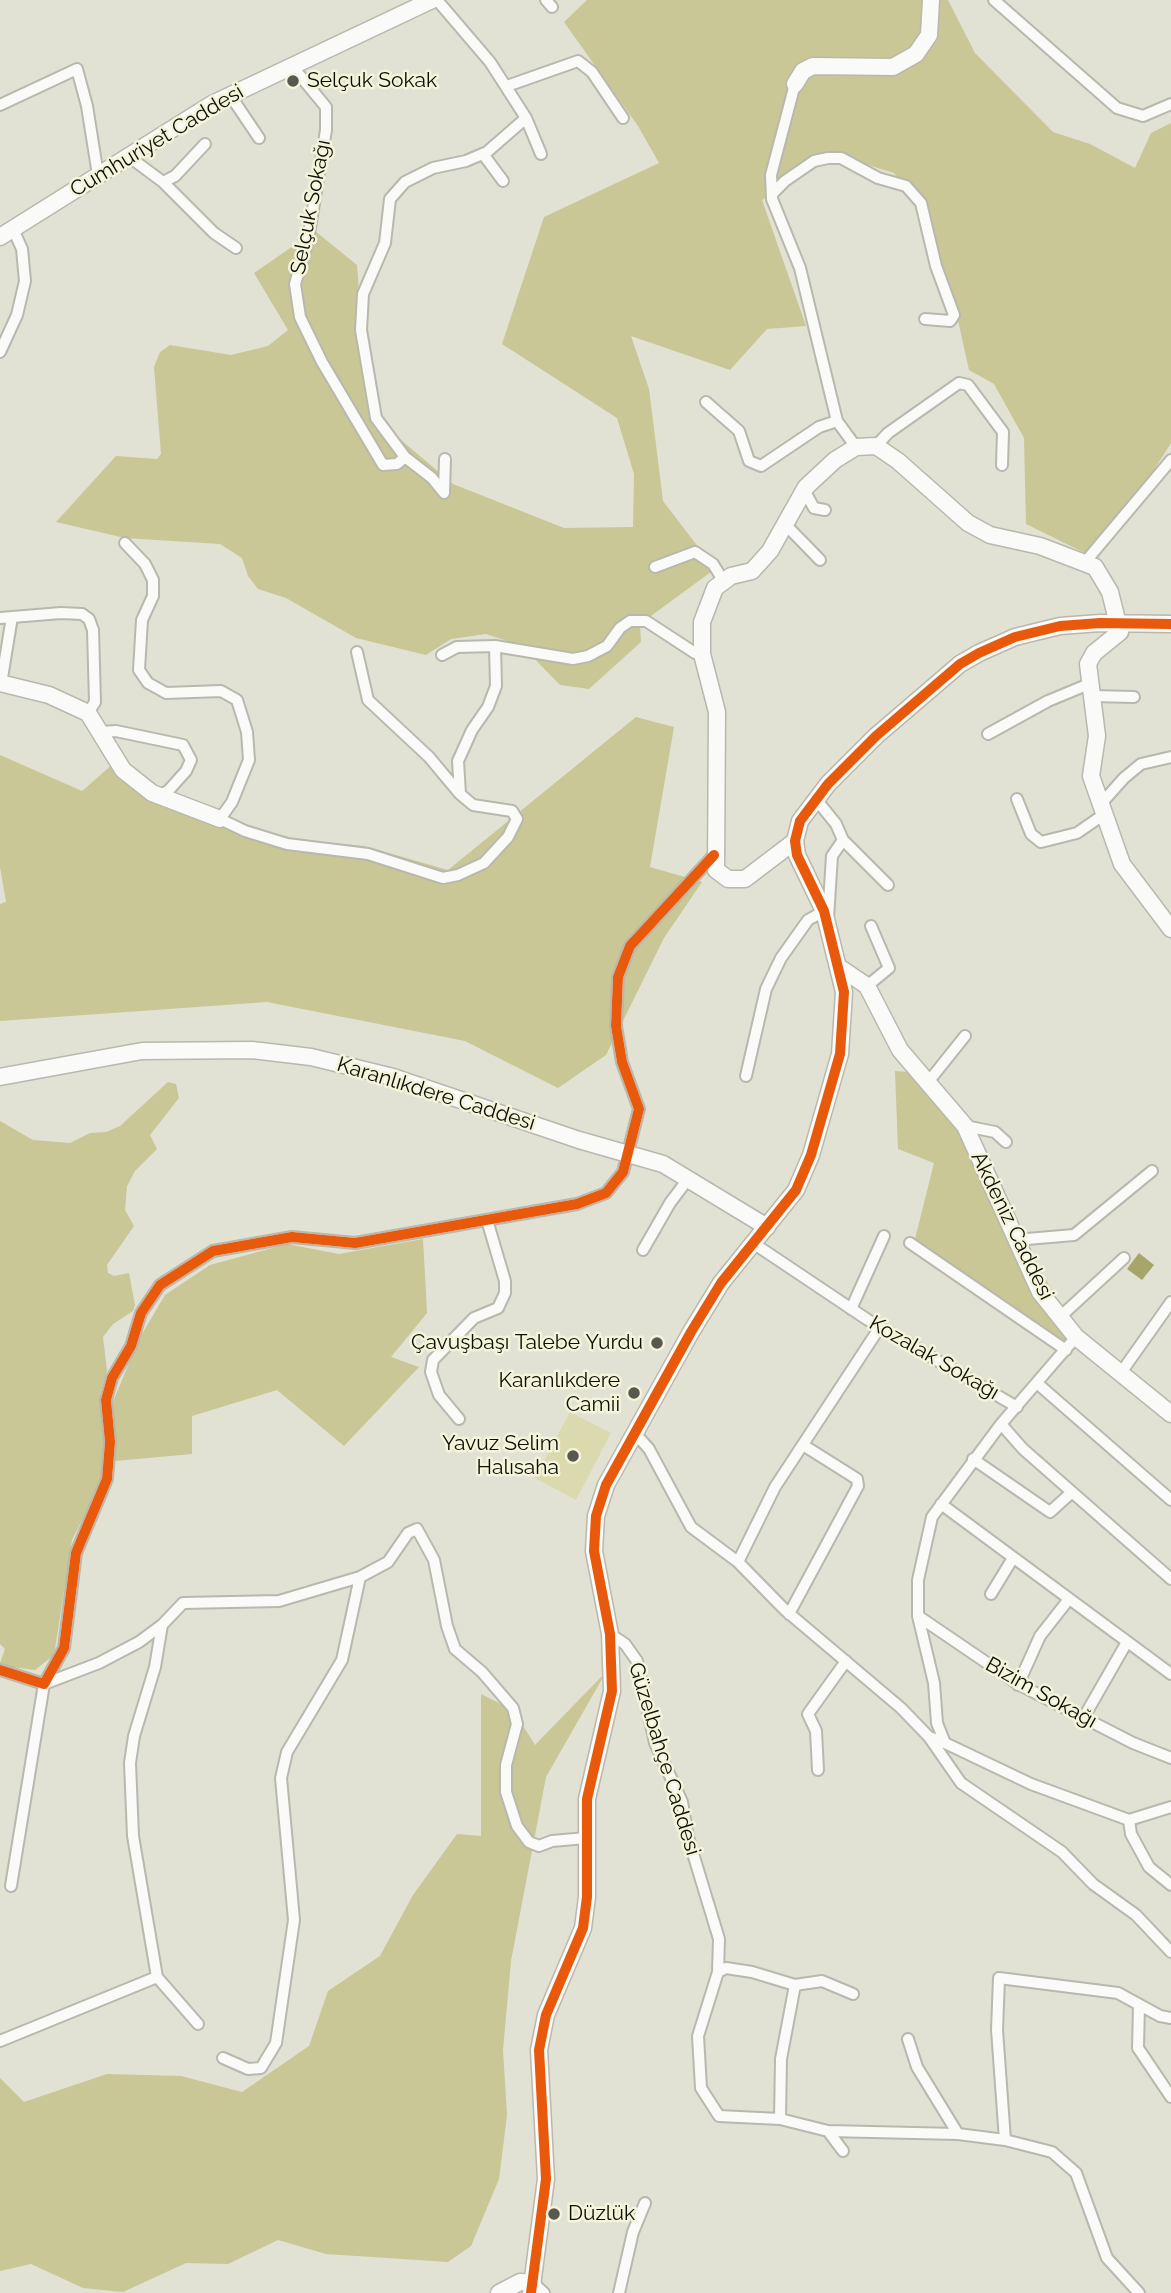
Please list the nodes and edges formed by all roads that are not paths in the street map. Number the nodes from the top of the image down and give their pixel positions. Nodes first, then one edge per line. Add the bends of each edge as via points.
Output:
1 (434, 0) edge
2 (931, 0) edge
3 (994, 0) edge
4 (292, 66) junction
5 (794, 84) joint
6 (507, 86) junction
7 (230, 95) junction
8 (1171, 104) edge
9 (0, 105) edge
10 (526, 118) junction
11 (623, 118) dead end
12 (259, 138) dead end
13 (205, 144) dead end
14 (483, 154) junction
15 (541, 154) dead end
16 (128, 156) junction
17 (98, 175) junction
18 (503, 181) dead end
19 (163, 182) junction
20 (772, 194) junction
21 (7, 233) edge
22 (236, 248) dead end
23 (925, 319) dead end
24 (0, 352) edge
25 (706, 402) dead end
26 (837, 421) junction
27 (876, 446) junction
28 (856, 447) junction
29 (405, 457) junction
30 (445, 459) dead end
31 (1171, 460) edge
32 (1002, 465) dead end
33 (804, 491) junction
34 (825, 510) dead end
35 (784, 523) junction
36 (125, 543) dead end
37 (820, 560) dead end
38 (1086, 561) junction
39 (655, 567) dead end
40 (724, 582) junction
41 (6, 618) edge
42 (1120, 624) junction
43 (1171, 624) edge
44 (495, 646) junction
45 (357, 652) dead end
46 (702, 654) junction
47 (442, 655) dead end
48 (1, 683) edge
49 (1091, 690) junction
50 (1135, 698) dead end
51 (88, 713) junction
52 (101, 732) junction
53 (988, 734) dead end
54 (1171, 757) edge
55 (460, 794) junction
56 (158, 796) junction
57 (816, 798) junction
58 (1017, 799) dead end
59 (1102, 810) junction
60 (220, 819) junction
61 (843, 840) junction
62 (795, 841) junction
63 (715, 862) junction
64 (888, 885) dead end
65 (826, 917) junction
66 (871, 926) dead end
67 (1171, 929) edge
68 (839, 968) junction
69 (867, 986) junction
70 (965, 1036) dead end
71 (746, 1076) dead end
72 (0, 1077) edge
73 (929, 1082) junction
74 (965, 1126) junction
75 (1006, 1142) dead end
76 (630, 1153) junction
77 (1152, 1171) dead end
78 (688, 1179) junction
79 (487, 1220) junction
80 (767, 1227) junction
81 (884, 1236) dead end
82 (1015, 1240) junction
83 (753, 1242) junction
84 (910, 1243) dead end
85 (643, 1251) dead end
86 (1124, 1258) dead end
87 (1171, 1303) edge
88 (851, 1309) junction
89 (1060, 1317) junction
90 (880, 1327) junction
91 (1071, 1344) junction
92 (1120, 1374) junction
93 (1038, 1384) junction
94 (1017, 1406) junction
95 (1170, 1410) edge
96 (459, 1419) dead end
97 (1001, 1424) junction
98 (634, 1432) junction
99 (803, 1445) junction
100 (973, 1459) junction
101 (1071, 1493) junction
102 (1171, 1500) edge
103 (941, 1504) junction
104 (1013, 1558) junction
105 (738, 1562) junction
106 (360, 1577) junction
107 (1171, 1579) edge
108 (991, 1594) dead end
109 (1069, 1599) junction
110 (789, 1615) junction
111 (918, 1616) junction
112 (162, 1625) junction
113 (610, 1634) junction
114 (1127, 1642) junction
115 (846, 1661) junction
116 (0, 1670) edge
117 (1171, 1674) edge
118 (44, 1684) junction
119 (1018, 1685) junction
120 (1084, 1717) junction
121 (929, 1737) junction
122 (945, 1743) junction
123 (1171, 1758) edge
124 (818, 1770) dead end
125 (1171, 1807) edge
126 (1129, 1820) junction
127 (586, 1838) junction
128 (1171, 1885) edge
129 (11, 1886) dead end
130 (1171, 1952) edge
131 (718, 1972) junction
132 (156, 1977) junction
133 (795, 1985) junction
134 (853, 1994) dead end
135 (1139, 2005) junction
136 (1171, 2018) edge
137 (198, 2024) dead end
138 (908, 2039) dead end
139 (0, 2041) edge
140 (223, 2058) dead end
141 (1171, 2097) edge
142 (780, 2119) junction
143 (828, 2131) junction
144 (958, 2134) junction
145 (1005, 2140) junction
146 (843, 2151) dead end
147 (645, 2203) dead end
148 (536, 2290) edge
149 (499, 2293) edge
150 (619, 2293) edge
151 (1139, 2293) edge

1 - 4 street, Cumhuriyet Caddesi
1 - 6 street
2 - 5 street via 929,35 916,54 893,67 813,66
3 - 8 street via 1117,108 1143,116
4 - 7 street, Cumhuriyet Caddesi
4 - 29 street, Selçuk Sokağı via 326,107 308,240 295,284 300,317 383,466
5 - 20 street via 771,175
6 - 10 street
6 - 11 street via 578,61 592,72
7 - 12 street
7 - 16 street, Cumhuriyet Caddesi
9 - 17 street via 77,69
10 - 14 street
10 - 15 street
13 - 19 street via 175,177
14 - 18 street
14 - 29 street via 433,168 405,182 390,199 385,243 363,294 361,330 376,418
16 - 17 street, Cumhuriyet Caddesi
16 - 19 street
17 - 21 street, Cumhuriyet Caddesi
19 - 22 street via 214,233
20 - 23 street via 814,162 828,158 841,158 878,178 906,186 921,203 954,315 950,321
20 - 26 street via 800,268
21 - 24 street via 22,250 25,281 17,315
25 - 26 street via 739,431 749,461 761,466 819,427
26 - 28 street
27 - 28 street
27 - 32 street via 958,383 968,385 1003,432
27 - 38 street via 968,523 990,535
28 - 33 street via 835,460
29 - 30 street via 444,493
31 - 38 street
33 - 34 street via 814,508
33 - 35 street
35 - 37 street
35 - 40 street via 752,571
36 - 60 street via 153,580 153,596 142,621 139,670 148,683 166,693 221,691 237,701 249,760
38 - 42 street via 1110,592
39 - 40 street via 695,552 713,564
40 - 46 street via 706,604
41 - 48 street
41 - 51 street via 61,613 89,618 95,702
42 - 43 street
42 - 49 street via 1118,635 1091,658
42 - 57 street via 1060,626 1015,637 979,653 876,736
44 - 46 street via 573,659 607,646 630,621 646,621
44 - 47 street via 457,648
44 - 55 street via 496,685 458,761
45 - 55 street via 368,700 429,757
46 - 63 street via 717,712
48 - 51 street via 49,695
49 - 50 street
49 - 53 street via 1048,701
49 - 59 street via 1097,736 1091,776
51 - 52 street
52 - 56 street via 124,770
52 - 56 street via 183,745 191,760 186,771
54 - 59 street via 1141,764 1115,787
55 - 60 street via 473,806 512,811 517,819 508,837 484,863 443,878 368,854 287,844
56 - 60 street
57 - 61 street
57 - 62 street via 800,821
58 - 59 street via 1031,834 1041,842 1077,833
59 - 67 street via 1122,863
61 - 64 street
61 - 65 street via 832,856
62 - 63 street via 745,879 728,879
62 - 65 street via 801,868
63 - 76 street via 630,946 618,977 616,1027 622,1062 639,1110
65 - 68 street
65 - 71 street via 808,920 780,958 766,989
66 - 69 street via 889,968
68 - 69 street
68 - 80 street via 845,1013 835,1074 804,1175
69 - 73 street, Akdeniz Caddesi via 900,1050
70 - 73 street
72 - 76 street, Karanlıkdere Caddesi via 142,1051 281,1053 393,1077
73 - 74 street, Akdeniz Caddesi
74 - 75 street via 996,1132
74 - 82 street, Akdeniz Caddesi
76 - 78 street, Karanlıkdere Caddesi
76 - 79 street via 606,1193 577,1204
77 - 82 street via 1074,1235
78 - 80 street, Karanlıkdere Caddesi
78 - 85 street
79 - 96 street via 505,1293 498,1308 474,1318 433,1360 431,1372 439,1395
79 - 118 street via 355,1243 292,1237 267,1240 213,1251 160,1285 141,1313 131,1346 112,1378 106,1400 107,1479 76,1552 64,1648
80 - 83 street
81 - 88 street, Kozalak Sokağı
82 - 89 street, Akdeniz Caddesi via 1040,1292
83 - 88 street, Kozalak Sokağı
83 - 98 street via 721,1283
84 - 91 street
86 - 89 street
87 - 92 street
88 - 90 street, Kozalak Sokağı
89 - 91 street, Akdeniz Caddesi
90 - 94 street, Kozalak Sokağı
90 - 99 street
91 - 92 street, Akdeniz Caddesi
91 - 93 street
92 - 95 street, Akdeniz Caddesi
93 - 94 street
93 - 102 street
94 - 97 street
97 - 100 street
97 - 101 street
98 - 105 street via 649,1449 691,1527
98 - 113 street via 606,1485 594,1524 594,1550
99 - 105 street via 775,1487
99 - 110 street via 857,1479 858,1486
100 - 101 street via 1050,1512
100 - 103 street
101 - 107 street
103 - 104 street
103 - 111 street via 926,1536 918,1580
104 - 108 street
104 - 109 street
105 - 110 street
106 - 112 street via 279,1601 194,1600 183,1603
106 - 127 street via 388,1562 408,1533 417,1529 434,1560 455,1649 513,1707 517,1724 506,1765 506,1792 517,1826 528,1842 539,1846
106 - 140 street via 342,1660 287,1752 281,1778 294,1920 276,2043 261,2068 248,2069
109 - 114 street
109 - 119 street via 1040,1636
110 - 115 street
111 - 119 street, Bizim Sokağı
111 - 122 street via 934,1684 937,1723
112 - 118 street via 99,1663
112 - 132 street via 130,1763 133,1836
113 - 127 street via 612,1691 590,1779
113 - 131 street, Güzelbahçe Caddesi via 625,1644 637,1661 655,1743 682,1802 719,1939
114 - 117 street
114 - 120 street
115 - 121 street
115 - 124 street via 808,1714 816,1731
116 - 118 street
118 - 129 street
119 - 120 street, Bizim Sokağı
120 - 123 street, Bizim Sokağı
121 - 122 street
121 - 130 street via 961,1783 1062,1852 1093,1884 1136,1915
122 - 126 street via 1031,1784
125 - 126 street
126 - 128 street via 1131,1834 1149,1867
127 - 148 street via 583,1928 546,2015 539,2050 546,2179
131 - 133 street via 726,1968 752,1972
131 - 142 street, Güzelbahçe Caddesi via 698,2036 701,2088 719,2116
132 - 137 street
132 - 139 street
133 - 134 street via 822,1981
133 - 142 street via 780,2059
135 - 136 street
135 - 141 street via 1138,2048
135 - 145 street via 1118,1993 999,1978 997,2030
138 - 144 street via 917,2067
142 - 143 street
143 - 144 street
143 - 146 street
144 - 145 street
145 - 151 street via 1052,2152 1070,2165 1081,2182 1107,2258
147 - 150 street
148 - 149 street via 520,2282

